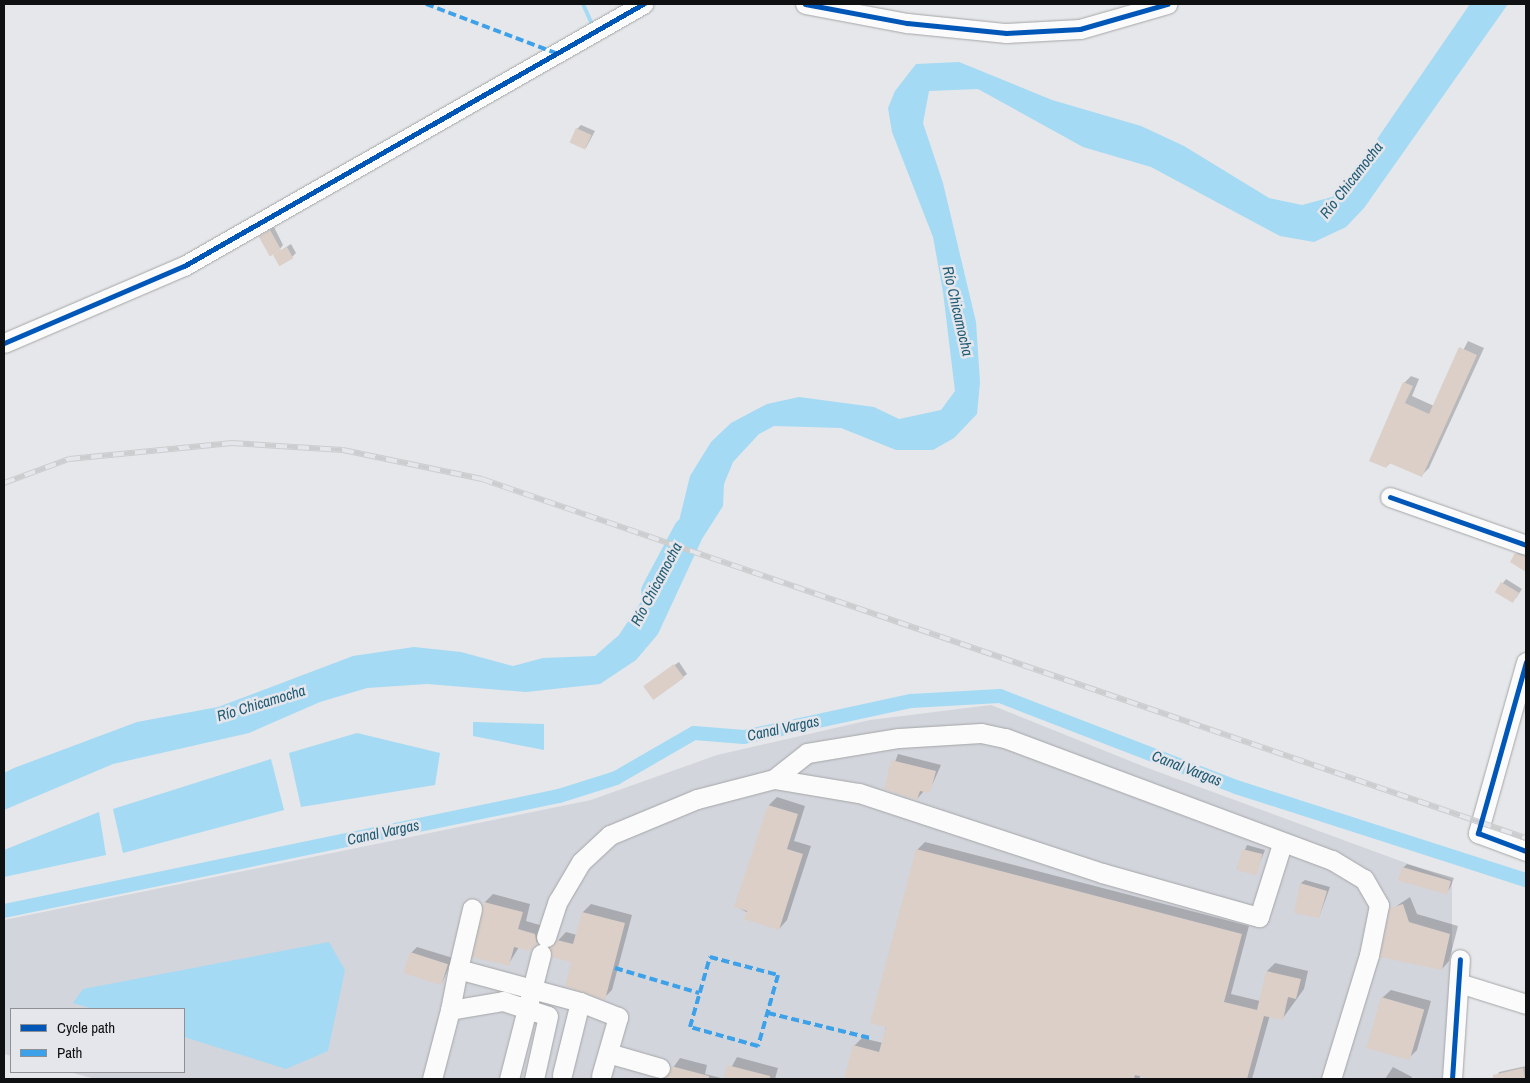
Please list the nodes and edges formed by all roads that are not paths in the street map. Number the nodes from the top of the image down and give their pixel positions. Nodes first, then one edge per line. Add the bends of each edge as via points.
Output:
1 (643, 4) edge
2 (805, 4) edge
3 (1166, 4) edge
4 (4, 343) edge
5 (1390, 497) dead end
6 (1526, 545) edge
7 (1526, 662) edge
8 (774, 779) junction
9 (1282, 844) junction
10 (1526, 851) edge
11 (472, 909) dead end
12 (1460, 959) dead end
13 (458, 969) junction
14 (1458, 983) junction
15 (522, 984) junction
16 (555, 994) junction
17 (503, 1001) junction
18 (580, 1002) junction
19 (1526, 1004) edge
20 (524, 1006) junction
21 (450, 1010) junction
22 (548, 1016) junction
23 (608, 1053) junction
24 (660, 1068) dead end
25 (562, 1075) dead end
26 (601, 1076) dead end
27 (432, 1079) edge
28 (509, 1079) edge
29 (534, 1079) edge
30 (1330, 1079) edge
31 (1452, 1079) edge

1 - 4 street via 184,266
2 - 3 street via 907,24 1006,33 1080,29
5 - 6 street
7 - 10 street via 1478,833
8 - 9 street via 808,753 899,738 981,733 1005,738
8 - 9 street via 858,794 1102,873 1259,917
8 - 15 street via 697,799 610,835 581,862 558,901 543,946
9 - 30 street via 1332,860 1364,879 1379,905 1369,955
11 - 13 street
12 - 14 street
13 - 15 street
13 - 21 street
14 - 19 street
14 - 31 street
15 - 16 street
15 - 17 street
15 - 20 street
16 - 18 street
16 - 22 street
17 - 20 street
17 - 21 street
18 - 23 street via 618,1017
18 - 25 street
20 - 22 street
20 - 28 street
21 - 27 street
22 - 29 street
23 - 24 street
23 - 26 street

